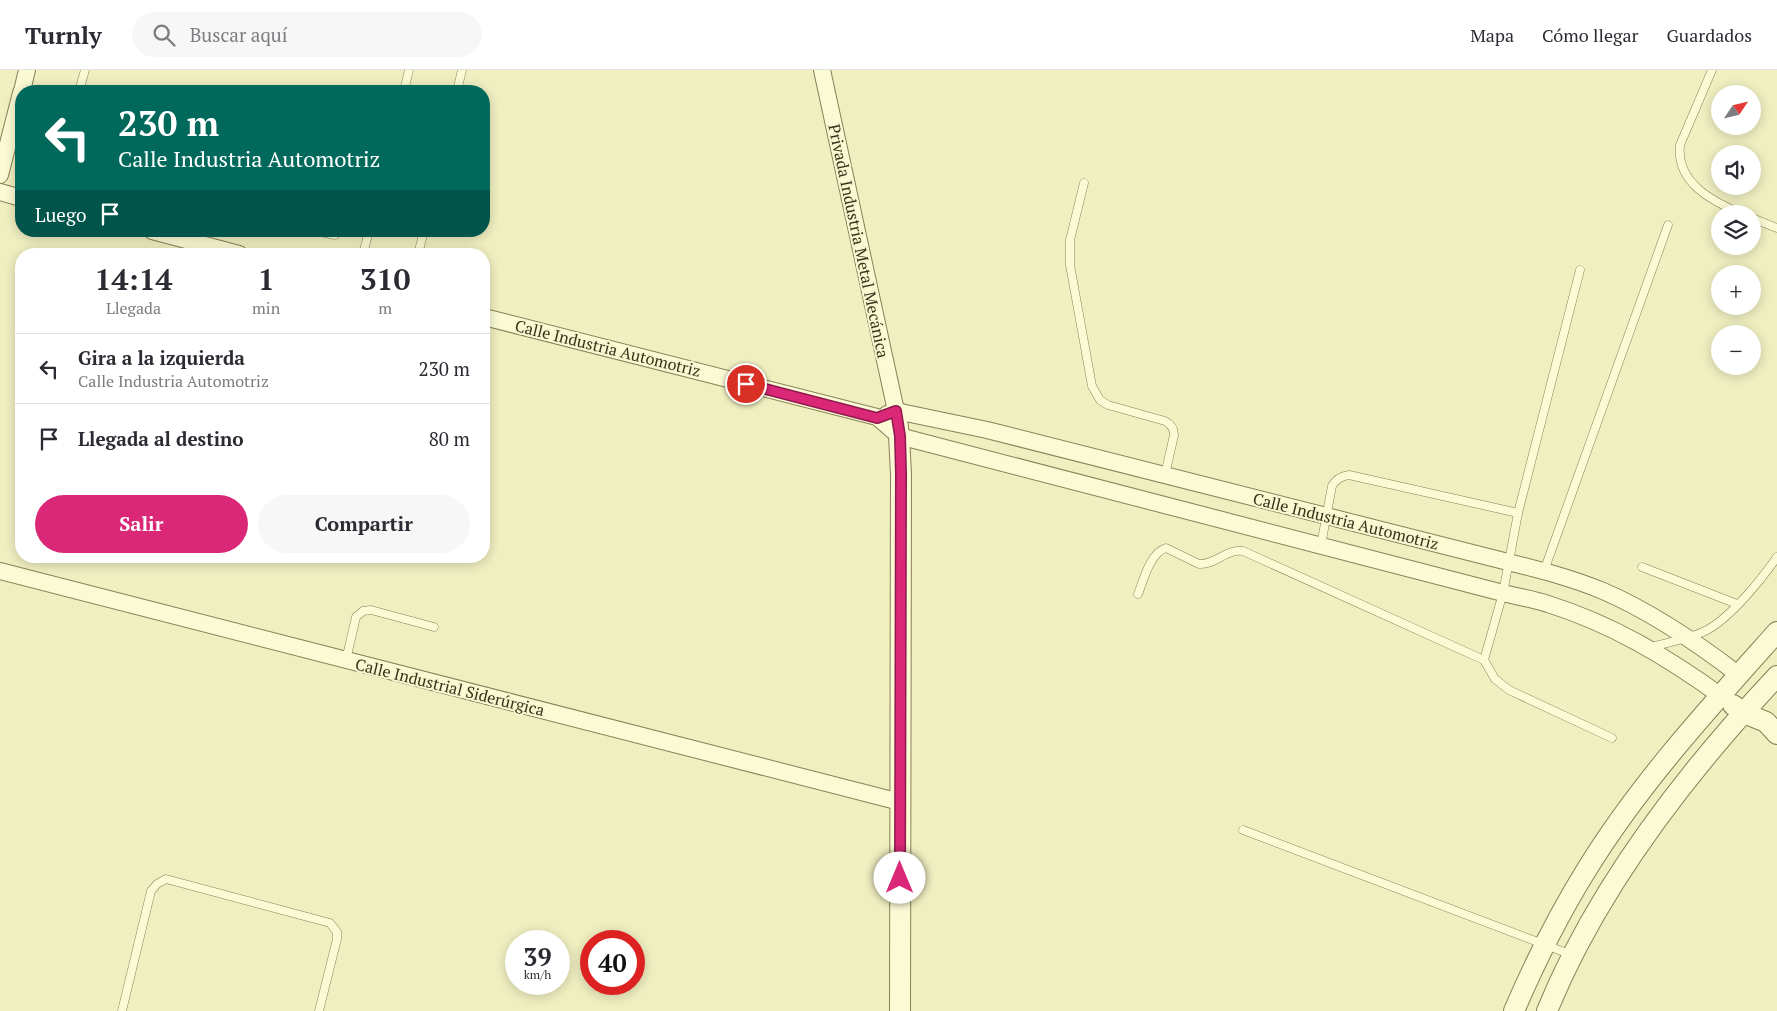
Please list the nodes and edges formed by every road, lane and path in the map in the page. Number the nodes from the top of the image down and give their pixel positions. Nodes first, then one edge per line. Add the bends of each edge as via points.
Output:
1 (27, 70) edge
2 (84, 70) edge
3 (409, 70) edge
4 (462, 70) edge
5 (822, 70) edge
6 (1712, 70) edge
7 (23, 85) edge
8 (80, 85) edge
9 (405, 85) edge
10 (458, 85) edge
11 (15, 116) edge
12 (0, 176) edge
13 (1084, 183) dead end
14 (0, 192) edge
15 (15, 196) edge
16 (1723, 205) edge
17 (1761, 222) edge
18 (1668, 225) dead end
19 (1777, 228) edge
20 (175, 237) edge
21 (216, 248) edge
22 (1580, 270) dead end
23 (490, 319) edge
24 (896, 411) junction
25 (877, 418) junction
26 (900, 436) junction
27 (1165, 475) junction
28 (1518, 514) junction
29 (1327, 516) junction
30 (1321, 545) junction
31 (1777, 557) edge
32 (1508, 562) junction
33 (1642, 567) dead end
34 (1777, 570) edge
35 (0, 571) edge
36 (1544, 571) junction
37 (1768, 571) junction
38 (1138, 594) dead end
39 (1503, 594) junction
40 (1737, 604) junction
41 (434, 627) dead end
42 (1777, 632) edge
43 (1688, 637) junction
44 (1650, 648) junction
45 (346, 660) junction
46 (1484, 660) junction
47 (1739, 674) junction
48 (1777, 676) edge
49 (1759, 695) junction
50 (1721, 696) junction
51 (1744, 713) junction
52 (1771, 728) edge
53 (1612, 738) dead end
54 (900, 802) junction
55 (1243, 830) dead end
56 (1545, 944) junction
57 (1572, 955) junction
58 (122, 1011) edge
59 (320, 1011) edge
60 (900, 1011) edge
61 (1514, 1011) edge
62 (1547, 1011) edge

1 - 7 street
2 - 8 lane
3 - 9 lane
4 - 10 lane
5 - 24 street, Privada Industria Metal Mecánica
6 - 16 lane via 1679,154 1690,181 1707,197
11 - 12 street
13 - 27 lane via 1070,240 1070,265 1092,386 1100,400 1108,405 1170,424 1174,435
14 - 15 street
17 - 19 lane
18 - 36 lane
20 - 21 street
22 - 28 lane
23 - 25 street, Calle Industria Automotriz
24 - 25 street
24 - 26 street
24 - 27 street, Calle Industria Automotriz via 979,428
25 - 26 street, Calle Industria Automotriz
26 - 30 street, Calle Industria Automotriz
26 - 54 street
27 - 29 street, Calle Industria Automotriz
28 - 29 lane via 1349,475 1339,477 1332,486
28 - 32 lane
29 - 30 lane
29 - 32 street, Calle Industria Automotriz
30 - 39 street, Calle Industria Automotriz
31 - 37 lane
32 - 36 street, Calle Industria Automotriz
32 - 39 lane
33 - 40 lane
34 - 37 lane
35 - 45 street, Calle Industrial Siderúrgica
36 - 43 street, Calle Industria Automotriz via 1634,606
37 - 40 lane
38 - 46 lane via 1161,550 1166,548 1199,564 1230,551 1243,550
39 - 44 street, Calle Industria Automotriz via 1547,603 1594,620
39 - 46 lane
40 - 43 lane via 1707,630
41 - 45 lane via 371,610 363,611 356,617
42 - 47 street
43 - 44 lane
43 - 47 street, Calle Industria Automotriz
44 - 50 street, Calle Industria Automotriz
45 - 54 street, Calle Industrial Siderúrgica
46 - 53 lane via 1494,679 1508,690
47 - 49 street, Calle Industria Automotriz
47 - 50 street
48 - 49 street
49 - 51 street
49 - 52 street, Calle Industria Automotriz
50 - 51 street, Calle Industria Automotriz
50 - 56 street via 1620,820 1588,868
51 - 52 street, Calle Industria Automotriz
51 - 57 street via 1651,829
54 - 60 street
55 - 56 lane
56 - 57 lane
56 - 61 street
57 - 62 street
58 - 59 lane via 151,891 166,879 330,923 337,932 337,939

